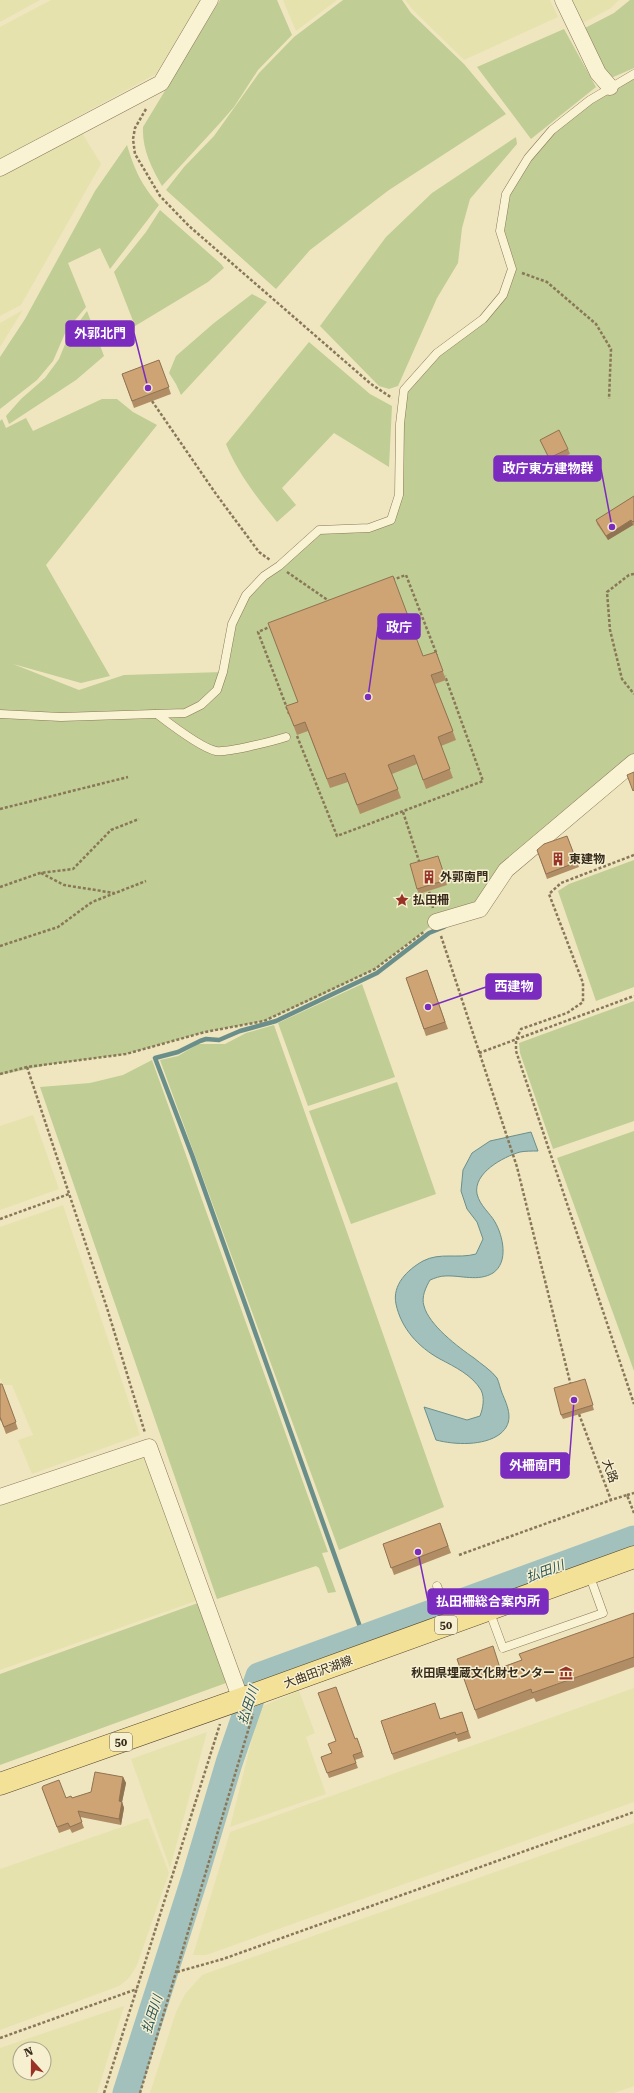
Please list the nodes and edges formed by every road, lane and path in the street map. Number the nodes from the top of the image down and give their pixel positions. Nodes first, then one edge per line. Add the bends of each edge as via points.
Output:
1 (210, 0) edge
2 (563, 0) edge
3 (634, 74) edge
4 (161, 83) junction
5 (610, 88) junction
6 (0, 168) edge
7 (512, 269) junction
8 (609, 399) dead end
9 (152, 401) edge
10 (403, 401) junction
11 (279, 566) junction
12 (634, 574) edge
13 (391, 580) edge
14 (324, 605) edge
15 (273, 626) edge
16 (439, 661) edge
17 (444, 673) dead end
18 (634, 694) edge
19 (0, 714) edge
20 (158, 714) junction
21 (292, 722) edge
22 (294, 729) edge
23 (286, 738) dead end
24 (634, 762) edge
25 (128, 777) dead end
26 (0, 809) edge
27 (403, 812) junction
28 (139, 819) dead end
29 (634, 855) edge
30 (420, 865) edge
31 (40, 873) junction
32 (425, 880) edge
33 (146, 881) dead end
34 (0, 887) edge
35 (116, 893) junction
36 (436, 922) junction
37 (0, 946) edge
38 (634, 996) edge
39 (516, 1040) junction
40 (479, 1053) junction
41 (27, 1067) junction
42 (0, 1074) edge
43 (69, 1194) junction
44 (0, 1219) edge
45 (572, 1388) edge
46 (634, 1404) edge
47 (579, 1414) edge
48 (149, 1447) junction
49 (634, 1493) edge
50 (627, 1495) junction
51 (0, 1497) edge
52 (611, 1500) junction
53 (634, 1513) edge
54 (459, 1556) dead end
55 (634, 1557) edge
56 (589, 1573) junction
57 (437, 1586) dead end
58 (489, 1609) junction
59 (451, 1623) junction
60 (250, 1696) junction
61 (216, 1708) junction
62 (0, 1784) edge
63 (634, 1812) edge
64 (177, 1972) junction
65 (137, 1989) junction
66 (0, 2038) edge
67 (104, 2093) edge
68 (140, 2093) edge

1 - 4 street
2 - 5 street via 598,73
3 - 5 lane
4 - 6 street
4 - 10 path via 135,128 133,139 135,154 160,196 189,226 371,384 385,395
5 - 7 lane via 590,100 552,130 528,158 506,194 500,231
7 - 8 path via 546,282 596,324 611,349
7 - 10 lane via 503,294 483,319 437,353 404,390
9 - 11 path via 259,552
10 - 11 lane via 399,495 391,520 369,528 319,530
11 - 14 path via 332,602
11 - 20 lane via 256,583 246,595 232,624 217,690 201,705 184,714
12 - 18 path via 607,592 610,630 622,679
13 - 16 path via 406,575
15 - 21 path via 258,632
17 - 27 path via 483,781
19 - 20 lane via 61,717
20 - 23 lane via 185,735 216,751
22 - 27 path via 337,836
24 - 36 street via 506,870 480,909
25 - 26 path
27 - 30 path
28 - 31 path via 111,830 73,869
29 - 39 path via 561,883 549,894 583,983 583,1002 567,1013 521,1029
31 - 34 path
31 - 35 path via 64,885
32 - 36 path
33 - 35 path
35 - 37 path via 92,902 58,928
36 - 40 path
36 - 41 path via 375,969 264,1021 205,1032 126,1054
38 - 39 path
39 - 40 path
39 - 46 path via 516,1051
40 - 45 path via 517,1167
41 - 42 path
41 - 43 path
43 - 44 path
43 - 48 path
47 - 52 path, 大路
48 - 51 street
48 - 60 street
49 - 50 path
50 - 52 path, 大路
50 - 53 path, 大路
52 - 54 path
55 - 56 main road, 大曲田沢湖線 / 50
56 - 58 main road, 大曲田沢湖線 / 50
56 - 58 lane via 603,1613 503,1648
57 - 59 lane
58 - 59 main road, 大曲田沢湖線 / 50
59 - 60 main road, 大曲田沢湖線 / 50
60 - 61 main road, 大曲田沢湖線 / 50
60 - 64 path
61 - 62 main road, 大曲田沢湖線 / 50
61 - 65 path via 221,1726
63 - 64 path via 223,1959
64 - 68 path
65 - 66 path
65 - 67 path

